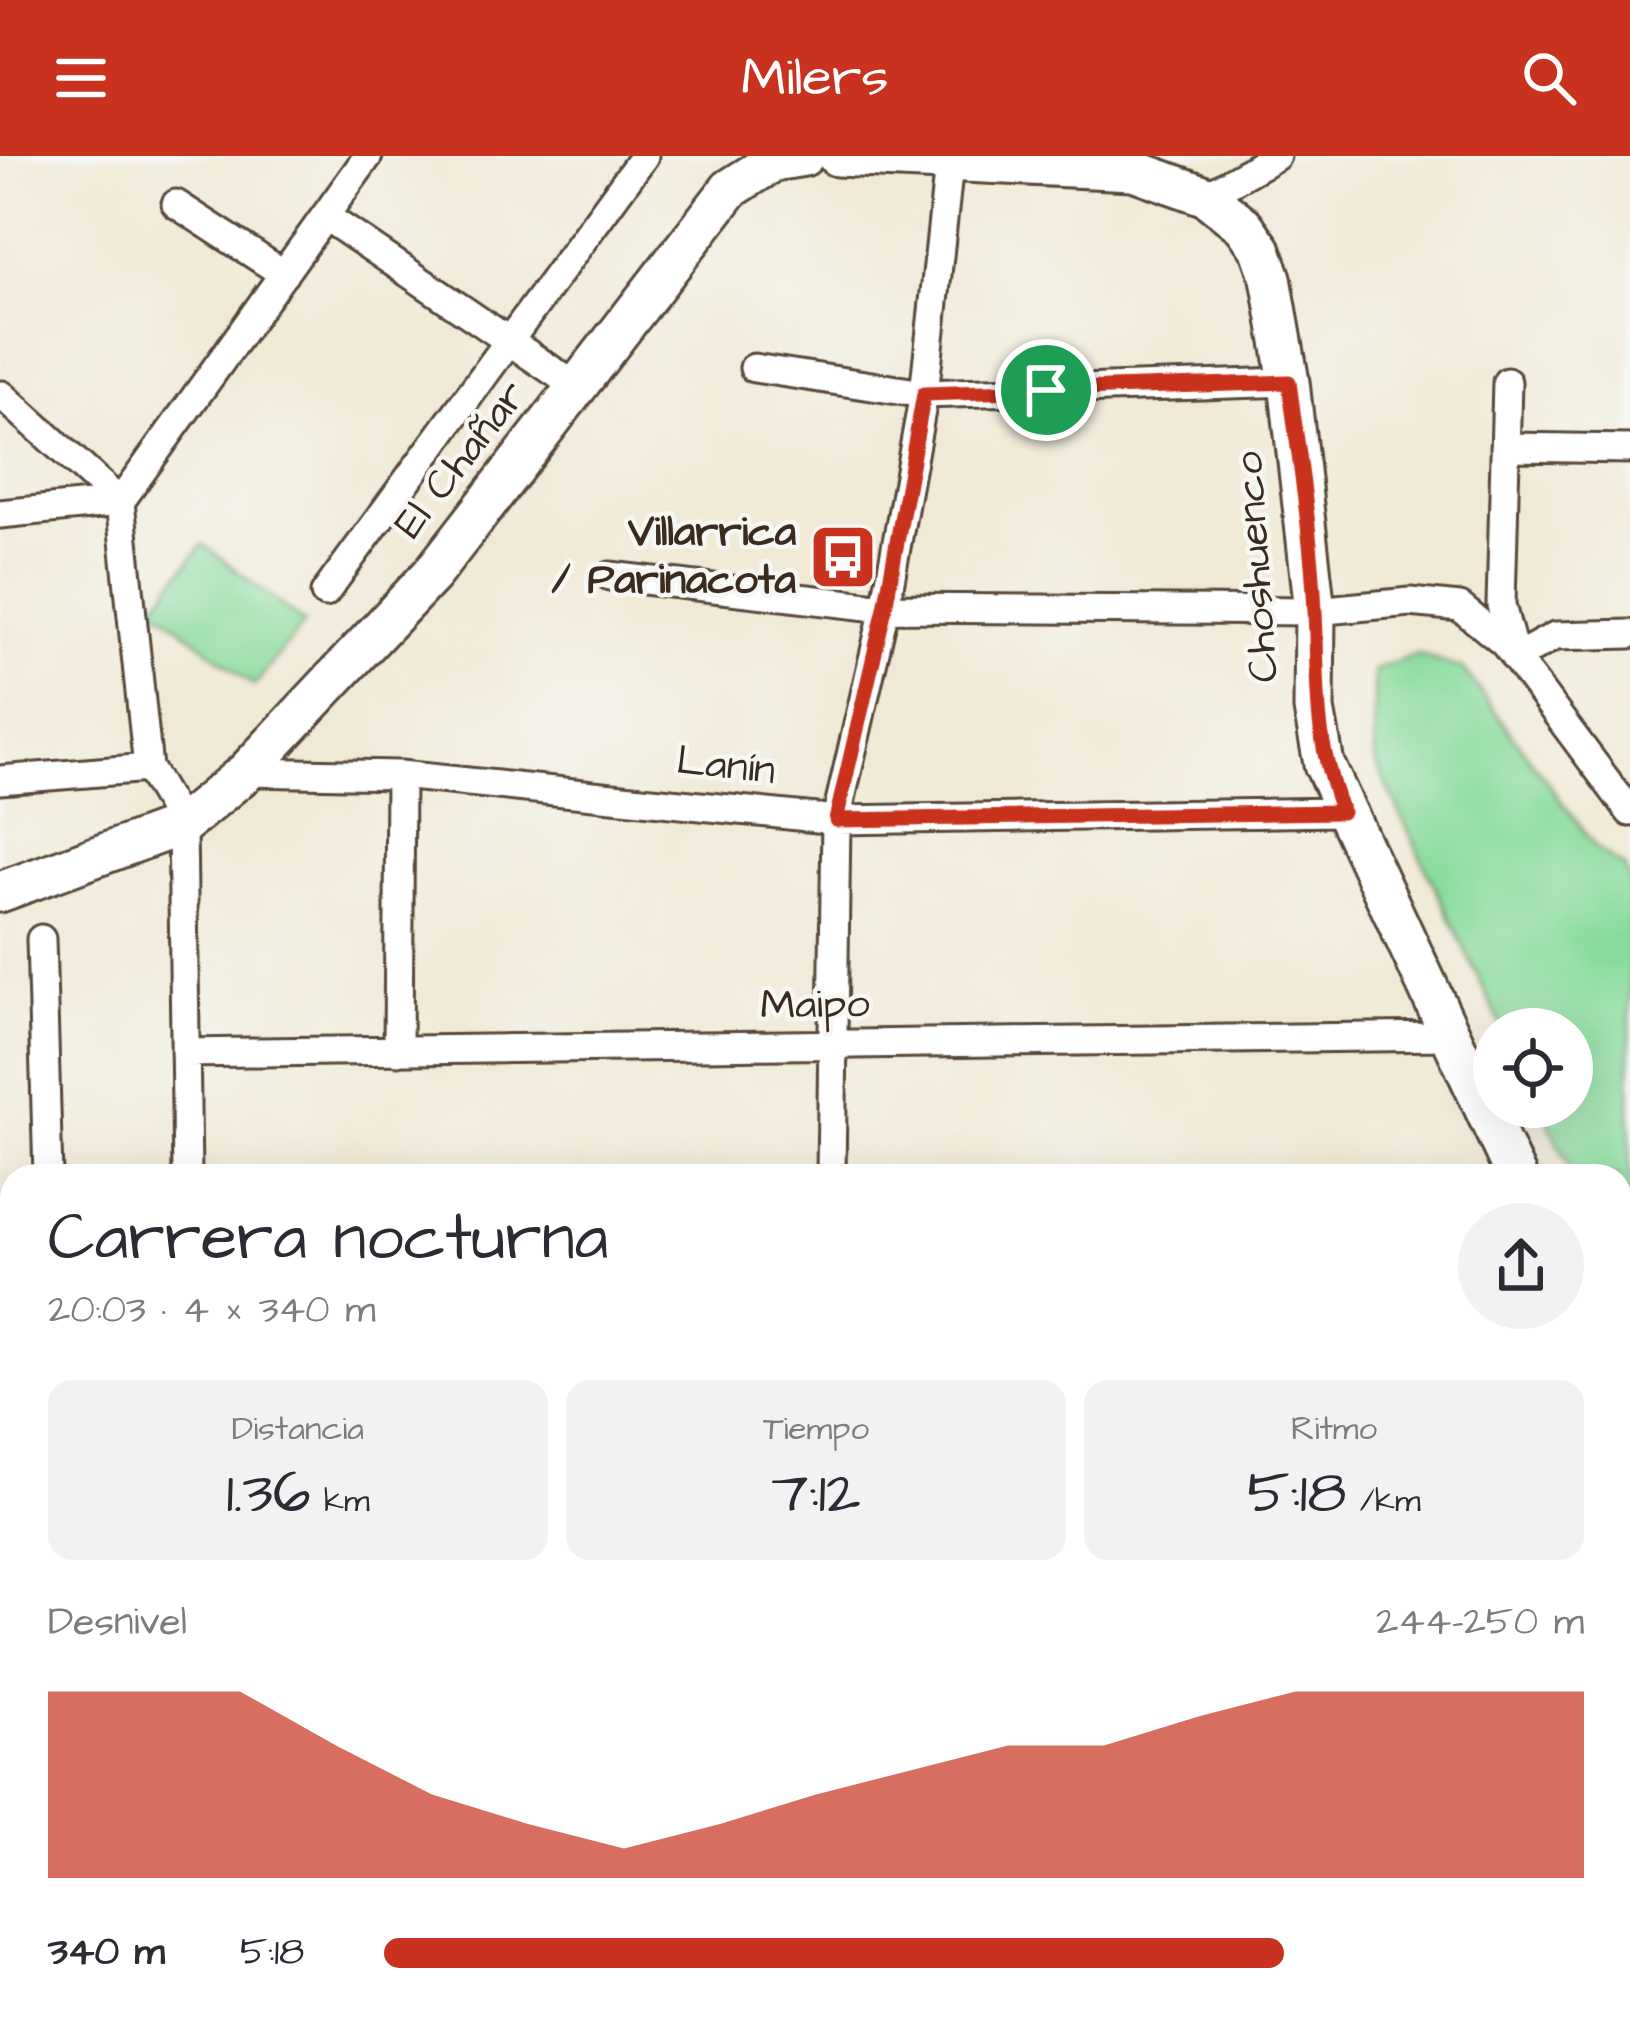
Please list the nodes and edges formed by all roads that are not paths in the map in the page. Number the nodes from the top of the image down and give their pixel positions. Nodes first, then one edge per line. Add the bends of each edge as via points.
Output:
1 (368, 156) edge
2 (644, 156) edge
3 (804, 156) edge
4 (837, 156) edge
5 (1276, 156) edge
6 (1005, 162) edge
7 (949, 164) junction
8 (1206, 196) junction
9 (176, 204) dead end
10 (326, 216) junction
11 (284, 274) junction
12 (508, 342) junction
13 (754, 368) dead end
14 (1289, 382) junction
15 (1507, 382) dead end
16 (578, 388) junction
17 (924, 394) junction
18 (2, 395) edge
19 (1505, 447) junction
20 (1630, 449) edge
21 (120, 502) junction
22 (0, 514) edge
23 (610, 575) dead end
24 (326, 593) dead end
25 (885, 608) junction
26 (1315, 611) junction
27 (1630, 634) edge
28 (1515, 658) junction
29 (148, 768) junction
30 (246, 772) junction
31 (400, 775) junction
32 (0, 780) edge
33 (1342, 812) junction
34 (1630, 812) edge
35 (836, 820) junction
36 (182, 825) junction
37 (0, 892) edge
38 (41, 939) dead end
39 (1447, 1036) junction
40 (833, 1048) junction
41 (398, 1051) junction
42 (185, 1053) junction
43 (48, 1164) edge
44 (187, 1164) edge
45 (830, 1164) edge
46 (1510, 1164) edge

1 - 10 street
2 - 12 street
3 - 16 street, El Chañar via 774,160 730,189
4 - 7 street
5 - 8 street
6 - 7 street, Choshuenco
6 - 8 street, Choshuenco via 1133,170
7 - 17 street
8 - 14 street, Choshuenco via 1261,250
9 - 11 street
10 - 11 street
10 - 12 street
11 - 21 street
12 - 16 street
12 - 24 street
13 - 17 street
14 - 17 street
14 - 26 street, Choshuenco
15 - 19 street
16 - 30 street, El Chañar via 432,574
17 - 25 street
18 - 21 street
19 - 20 street
19 - 28 street via 1501,605
21 - 22 street
21 - 29 street
23 - 25 street
25 - 26 street
25 - 35 street
26 - 28 street via 1410,602 1460,607
26 - 33 street, Choshuenco via 1314,709
27 - 28 street via 1555,636
28 - 34 street
29 - 32 street
29 - 36 street
30 - 31 street, Lanín
30 - 36 street, El Chañar
31 - 35 street, Lanín
31 - 41 street
33 - 35 street, Lanín
33 - 39 street, Choshuenco
35 - 40 street
36 - 37 street, El Chañar
36 - 42 street
38 - 43 street
39 - 40 street, Maipo
39 - 46 street, Choshuenco
40 - 41 street, Maipo
40 - 45 street
41 - 42 street, Maipo
42 - 44 street

